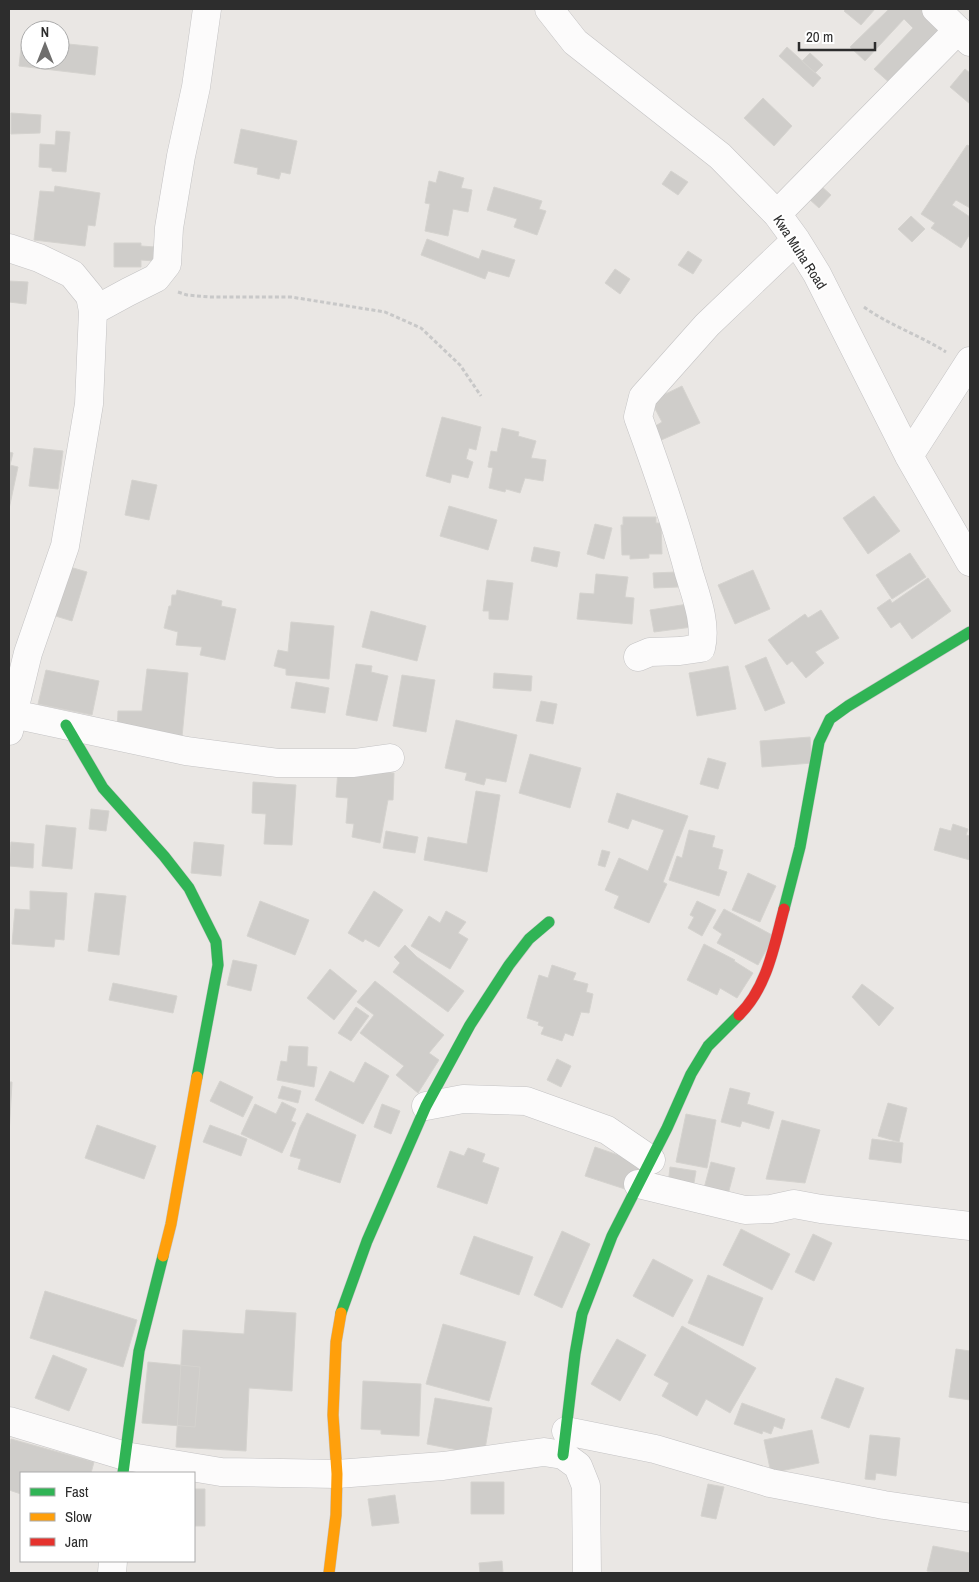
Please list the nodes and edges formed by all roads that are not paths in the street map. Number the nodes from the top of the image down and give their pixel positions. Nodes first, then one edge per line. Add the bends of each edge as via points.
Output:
1 (207, 9) edge
2 (549, 9) edge
3 (936, 9) edge
4 (964, 36) edge
5 (777, 214) junction
6 (796, 240) junction
7 (9, 248) edge
8 (93, 311) junction
9 (969, 363) edge
10 (909, 456) junction
11 (970, 562) edge
12 (970, 632) edge
13 (638, 657) dead end
14 (12, 705) edge
15 (66, 725) junction
16 (390, 758) dead end
17 (549, 922) dead end
18 (426, 1106) junction
19 (644, 1172) junction
20 (970, 1226) edge
21 (9, 1421) edge
22 (565, 1443) junction
23 (124, 1465) edge
24 (337, 1474) junction
25 (966, 1517) dead end
26 (329, 1573) edge
27 (587, 1573) edge

1 - 8 street via 171,219 167,264 156,278
2 - 5 street, Kwa Muha Road via 575,42 720,156
3 - 4 street
4 - 5 street
5 - 6 street, Kwa Muha Road
6 - 10 street, Kwa Muha Road via 817,274
6 - 13 street via 707,325 643,397 638,417 678,533 704,638 701,648 650,652
7 - 8 street via 72,274 90,296
8 - 14 street via 89,404 65,546
9 - 10 street
10 - 11 street, Kwa Muha Road
12 - 19 street via 830,719 819,742 800,847 763,980 749,1006 708,1046
14 - 15 street
15 - 16 street via 186,751 278,763 354,763
15 - 23 street via 103,788 190,888 216,942 218,965 172,1224 139,1351
17 - 18 street via 529,938 504,972 470,1025
18 - 19 street via 463,1099 526,1101 607,1130
18 - 24 street via 367,1241 341,1313 332,1415
19 - 20 street via 745,1210 794,1204
19 - 22 street via 612,1236 582,1314
21 - 23 street
22 - 24 street via 544,1452 443,1466
22 - 25 street via 655,1449 770,1483
22 - 27 street via 586,1486
23 - 24 street via 221,1472
24 - 26 street

